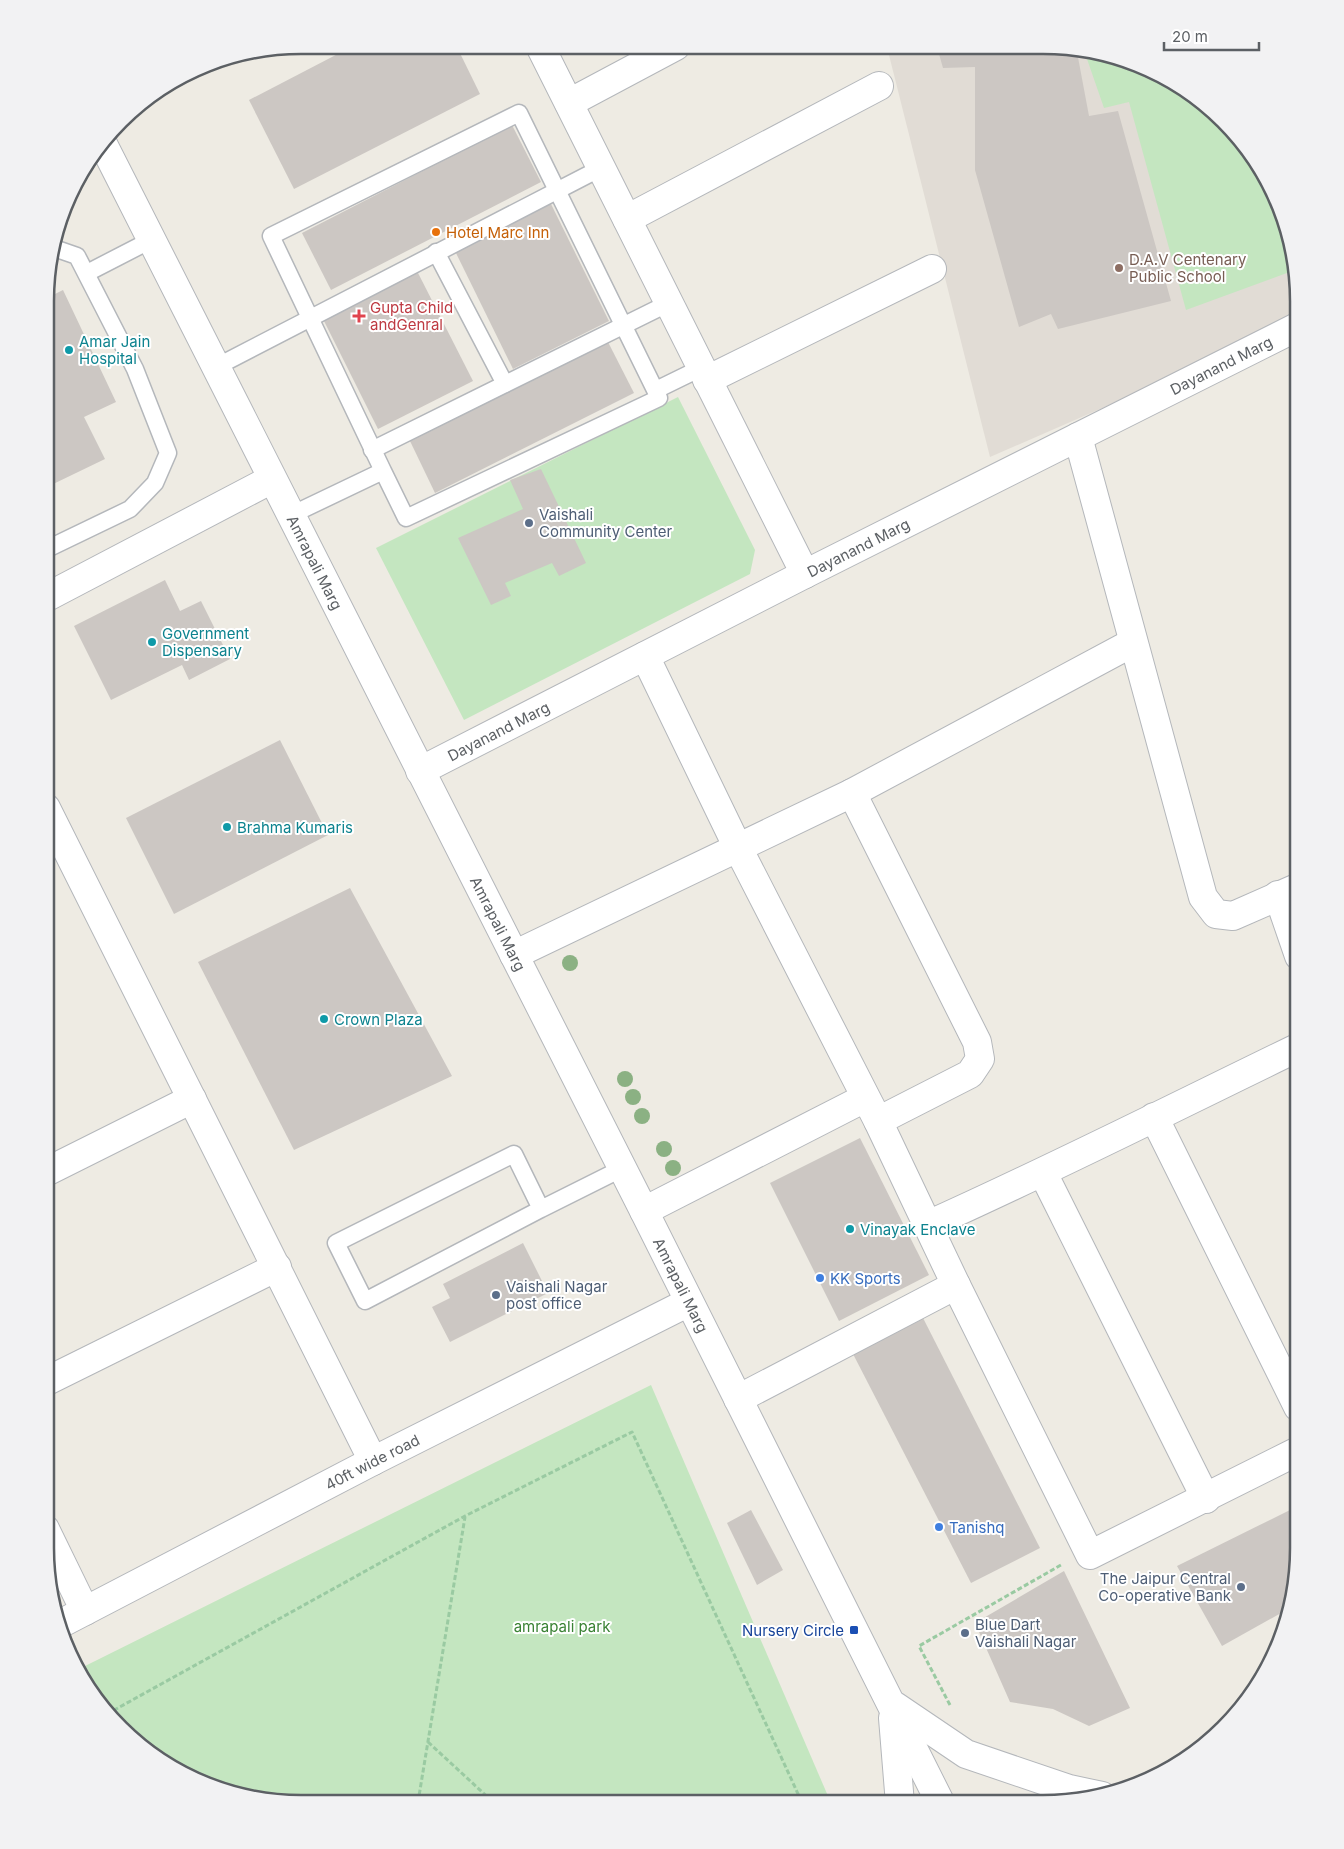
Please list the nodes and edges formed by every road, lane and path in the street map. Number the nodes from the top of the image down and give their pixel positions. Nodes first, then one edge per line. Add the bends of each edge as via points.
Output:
1 (544, 54) edge
2 (661, 54) edge
3 (879, 86) dead end
4 (569, 103) junction
5 (106, 150) edge
6 (601, 168) junction
7 (557, 189) junction
8 (627, 219) junction
9 (151, 240) junction
10 (60, 250) edge
11 (436, 252) junction
12 (932, 269) dead end
13 (87, 273) junction
14 (669, 303) junction
15 (310, 318) junction
16 (624, 326) junction
17 (1290, 331) edge
18 (216, 367) junction
19 (704, 374) junction
20 (505, 384) junction
21 (656, 390) junction
22 (1078, 437) junction
23 (372, 450) junction
24 (383, 471) junction
25 (272, 479) junction
26 (291, 515) junction
27 (54, 546) edge
28 (805, 574) junction
29 (54, 593) edge
30 (1132, 643) junction
31 (645, 656) junction
32 (420, 771) junction
33 (852, 792) junction
34 (54, 824) edge
35 (737, 846) junction
36 (1288, 891) edge
37 (514, 955) junction
38 (1290, 1052) edge
39 (192, 1099) junction
40 (872, 1110) junction
41 (1154, 1117) junction
42 (54, 1168) edge
43 (621, 1169) junction
44 (1043, 1173) junction
45 (541, 1209) junction
46 (644, 1211) junction
47 (928, 1225) junction
48 (277, 1267) junction
49 (956, 1285) junction
50 (689, 1302) junction
51 (54, 1378) edge
52 (1290, 1391) edge
53 (738, 1399) junction
54 (1290, 1456) edge
55 (373, 1461) junction
56 (1206, 1499) junction
57 (465, 1516) junction
58 (54, 1547) edge
59 (1090, 1555) junction
60 (85, 1611) junction
61 (65, 1621) edge
62 (892, 1704) junction
63 (950, 1706) dead end
64 (114, 1710) edge
65 (428, 1742) junction
66 (1082, 1792) edge
67 (419, 1795) edge
68 (485, 1795) edge
69 (799, 1795) edge
70 (899, 1795) edge
71 (937, 1795) edge

1 - 4 street
2 - 4 street
3 - 8 street
4 - 6 street
5 - 9 street, Amrapali Marg
6 - 7 lane
6 - 8 street
7 - 11 lane
7 - 15 lane via 519,113 271,236
7 - 16 lane
8 - 14 street
9 - 13 lane
9 - 18 street, Amrapali Marg
10 - 13 lane via 77,256
11 - 15 lane
11 - 20 lane
12 - 19 street
13 - 27 lane via 135,369 168,453 155,483 130,510
14 - 16 lane
14 - 19 street
15 - 18 lane
15 - 23 lane
16 - 20 lane
16 - 21 lane
17 - 22 street, Dayanand Marg
18 - 25 street, Amrapali Marg
19 - 21 lane
19 - 28 street
20 - 23 lane
21 - 24 lane via 659,398 406,518
22 - 28 street, Dayanand Marg
22 - 30 street
23 - 24 lane
24 - 26 lane
25 - 26 street, Amrapali Marg
25 - 29 street
26 - 32 street, Amrapali Marg
28 - 31 street, Dayanand Marg
30 - 33 street
30 - 36 street via 1203,897 1216,914 1233,916
31 - 32 street, Dayanand Marg
31 - 35 street
32 - 37 street, Amrapali Marg
33 - 35 street
33 - 40 street via 978,1042 980,1059 970,1074
34 - 39 street
35 - 37 street
35 - 40 street
37 - 43 street, Amrapali Marg
38 - 41 street
39 - 42 street
39 - 48 street
40 - 46 street
40 - 47 street
41 - 44 street
41 - 52 street
43 - 45 lane
43 - 46 street, Amrapali Marg
44 - 47 street
44 - 56 street
45 - 45 lane via 514,1154 336,1243 364,1301
46 - 50 street, Amrapali Marg
47 - 49 street
48 - 51 street
48 - 55 street
49 - 53 street
49 - 59 street
50 - 53 street, Amrapali Marg
50 - 55 street, 40ft wide road
53 - 62 street, Amrapali Marg
54 - 56 street
55 - 60 street, 40ft wide road
56 - 59 street
57 - 64 path
57 - 65 path
57 - 69 path via 632,1432
58 - 60 street
59 - 63 path via 1067,1562 919,1646
60 - 61 street, 40ft wide road
62 - 66 street via 966,1754
62 - 70 street
62 - 71 street, Amrapali Marg
65 - 67 path
65 - 68 path

